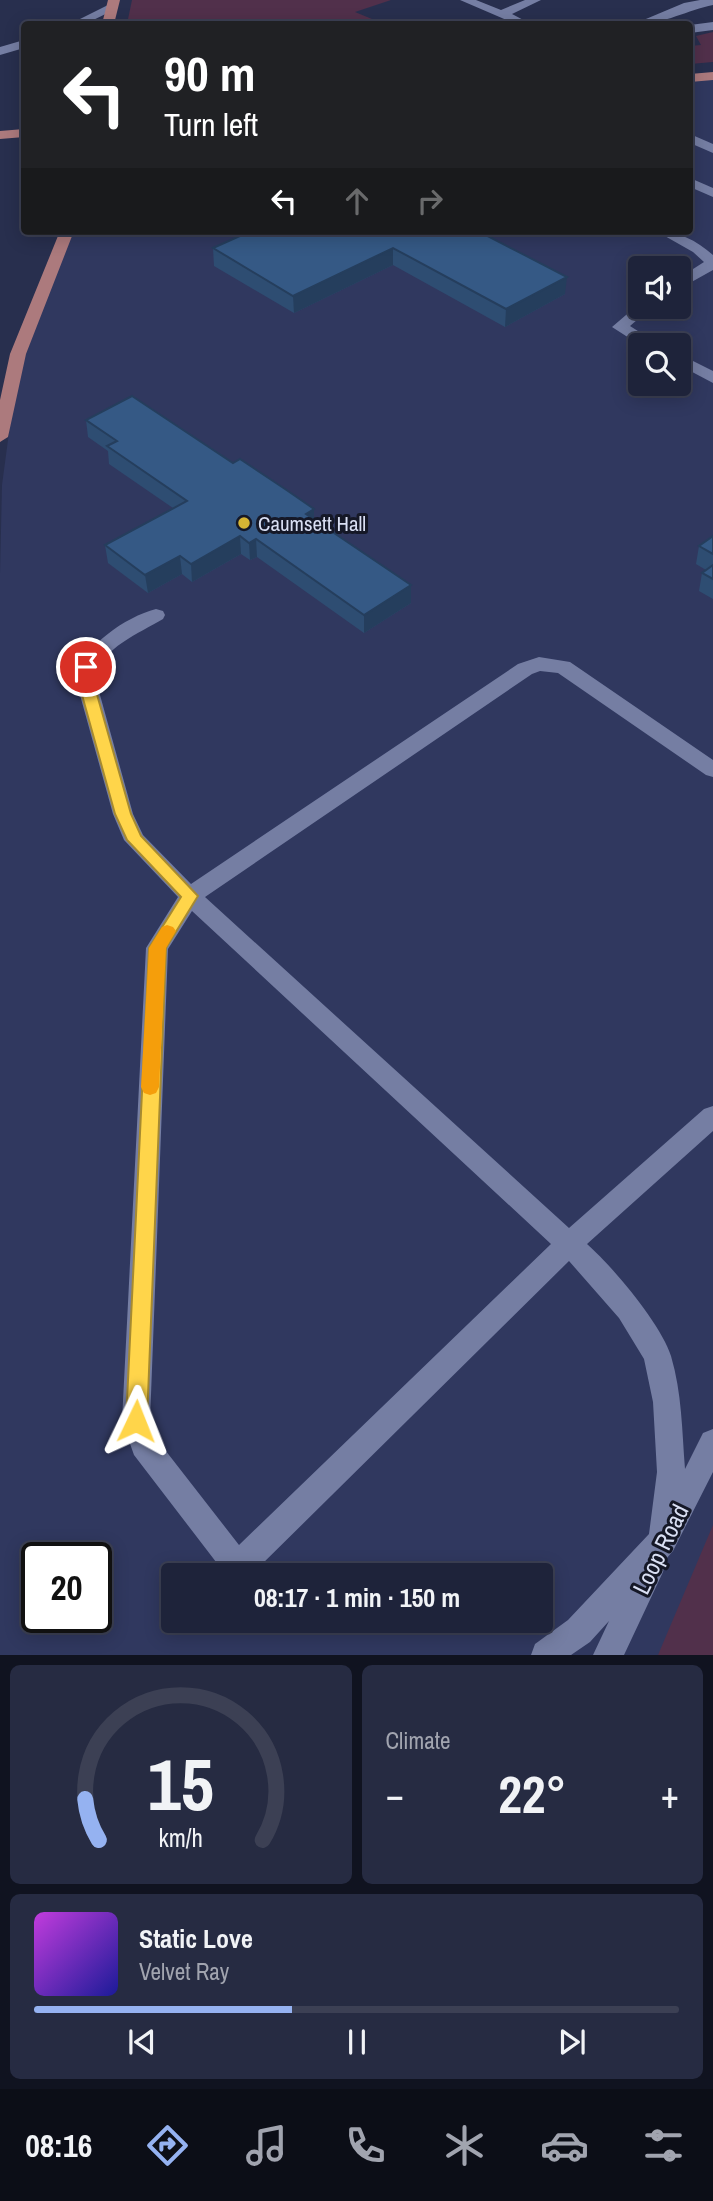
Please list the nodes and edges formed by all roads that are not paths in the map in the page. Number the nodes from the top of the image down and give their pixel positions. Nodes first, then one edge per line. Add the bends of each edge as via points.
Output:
1 (466, 0) edge
2 (536, 0) edge
3 (713, 1) edge
4 (113, 4) edge
5 (500, 15) junction
6 (82, 21) edge
7 (109, 21) edge
8 (517, 21) edge
9 (648, 21) edge
10 (713, 26) edge
11 (693, 29) edge
12 (21, 45) edge
13 (0, 51) edge
14 (713, 76) edge
15 (693, 78) edge
16 (21, 133) edge
17 (0, 135) edge
18 (693, 139) edge
19 (713, 149) edge
20 (693, 183) edge
21 (713, 193) edge
22 (65, 235) edge
23 (671, 235) edge
24 (713, 263) edge
25 (691, 277) edge
26 (630, 319) edge
27 (631, 333) edge
28 (691, 366) edge
29 (713, 378) edge
30 (0, 437) edge
31 (156, 615) dead end
32 (713, 771) edge
33 (190, 896) junction
34 (713, 1116) edge
35 (569, 1244) junction
36 (713, 1443) edge
37 (663, 1541) junction
38 (546, 1655) edge
39 (608, 1655) edge

1 - 5 lane
2 - 5 lane
3 - 9 lane
4 - 6 lane
4 - 7 main road
5 - 8 lane
10 - 11 lane
12 - 13 lane
14 - 15 main road
16 - 17 main road
18 - 19 lane
20 - 21 lane
22 - 30 main road via 18,354
23 - 24 lane
24 - 25 lane
26 - 27 lane via 620,327
28 - 29 lane
31 - 33 lane via 96,652 85,677 123,814 135,840
32 - 33 lane via 563,667 539,664
33 - 35 lane
33 - 35 lane via 157,948 136,1421 144,1445 238,1567
34 - 35 lane
35 - 37 lane via 628,1309 657,1355 667,1402 671,1472
36 - 37 lane, Loop Road
37 - 38 lane via 579,1631
37 - 39 lane, Loop Road

